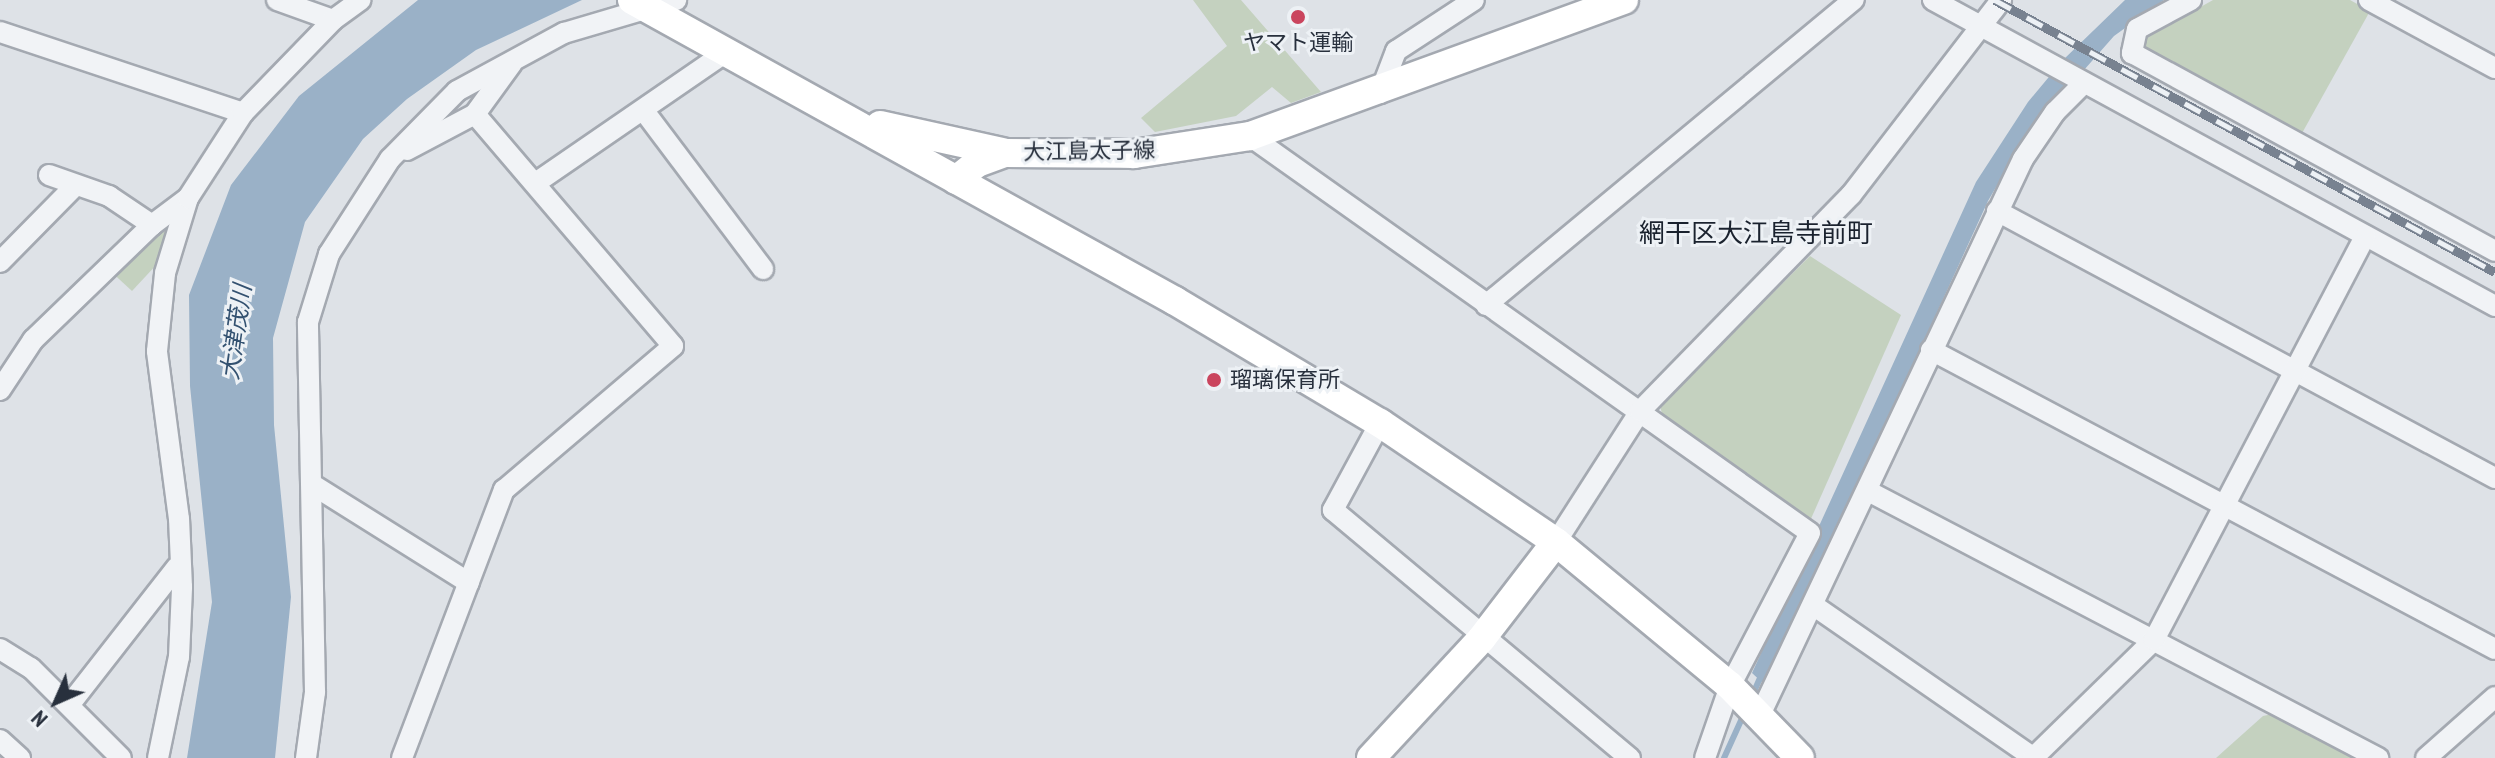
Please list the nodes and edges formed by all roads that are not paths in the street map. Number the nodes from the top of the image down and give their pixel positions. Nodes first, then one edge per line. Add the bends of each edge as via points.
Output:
1 (277, 0) edge
2 (361, 0) edge
3 (1474, 0) edge
4 (1624, 0) edge
5 (1854, 0) edge
6 (1933, 0) edge
7 (2001, 0) edge
8 (2191, 0) edge
9 (2369, 0) edge
10 (649, 3) edge
11 (333, 20) junction
12 (1978, 26) junction
13 (0, 32) edge
14 (726, 52) junction
15 (518, 56) junction
16 (2495, 68) edge
17 (2084, 83) junction
18 (1380, 93) junction
19 (830, 108) junction
20 (644, 111) junction
21 (243, 113) junction
22 (475, 114) junction
23 (1250, 136) junction
24 (1004, 153) junction
25 (390, 159) junction
26 (49, 175) dead end
27 (956, 180) junction
28 (537, 182) junction
29 (76, 185) junction
30 (188, 198) junction
31 (1997, 211) junction
32 (152, 225) junction
33 (2365, 236) junction
34 (2495, 251) edge
35 (0, 262) edge
36 (763, 269) dead end
37 (1486, 305) junction
38 (2495, 306) edge
39 (1931, 350) junction
40 (2296, 373) junction
41 (0, 390) edge
42 (1640, 411) junction
43 (1380, 423) junction
44 (2495, 478) edge
45 (313, 485) junction
46 (1868, 491) junction
47 (2224, 506) junction
48 (1556, 542) junction
49 (177, 567) junction
50 (469, 583) junction
51 (1813, 605) junction
52 (1482, 638) junction
53 (2154, 640) junction
54 (0, 649) edge
55 (2495, 649) edge
56 (1730, 686) junction
57 (2495, 697) edge
58 (70, 704) junction
59 (1759, 717) junction
60 (0, 740) edge
61 (307, 757) edge
62 (20, 758) edge
63 (121, 758) edge
64 (158, 758) edge
65 (402, 758) edge
66 (1371, 758) edge
67 (1630, 758) edge
68 (1705, 758) edge
69 (1800, 758) edge
70 (2033, 758) edge
71 (2378, 758) edge
72 (2426, 758) edge

1 - 11 street
2 - 11 street
3 - 18 street via 1396,51
4 - 18 street, 大江島太子線
5 - 37 street
6 - 12 street
7 - 12 street
8 - 34 street via 2137,29 2132,53
9 - 16 street
10 - 14 street
10 - 15 street via 564,33
11 - 21 street
12 - 17 street
12 - 42 street via 1851,195
13 - 21 street
14 - 19 street
14 - 20 street
15 - 22 street
15 - 25 street via 457,91
17 - 31 street via 2055,112 2023,159
17 - 33 street
18 - 23 street, 大江島太子線
19 - 24 street via 894,130
19 - 27 street
20 - 28 street
20 - 36 street
21 - 30 street
22 - 25 street
22 - 28 street
23 - 24 street, 大江島太子線 via 1134,154
23 - 37 street
24 - 27 street, 大江島太子線 via 977,163
25 - 45 street via 329,254 308,322
26 - 29 street
27 - 43 street
28 - 50 street via 673,346 504,490
29 - 32 street via 109,196
29 - 35 street
30 - 32 street
30 - 49 street via 165,273 157,351 179,519
31 - 39 street
31 - 40 street
32 - 41 street via 33,340
33 - 38 street
33 - 40 street
37 - 42 street
39 - 46 street
39 - 47 street
40 - 44 street
40 - 47 street
42 - 48 street
42 - 56 street via 1810,533
43 - 48 street
43 - 52 street via 1333,510
45 - 50 street
45 - 61 street via 315,692
46 - 51 street
46 - 53 street
47 - 53 street
47 - 55 street
48 - 52 street
48 - 56 street
49 - 58 street
49 - 64 street via 182,587 179,657
50 - 65 street
51 - 59 street
51 - 70 street
52 - 66 street
52 - 67 street
53 - 70 street
53 - 71 street
54 - 58 street via 31,668
56 - 59 street
56 - 68 street
57 - 72 street
58 - 63 street
59 - 69 street
60 - 62 street

